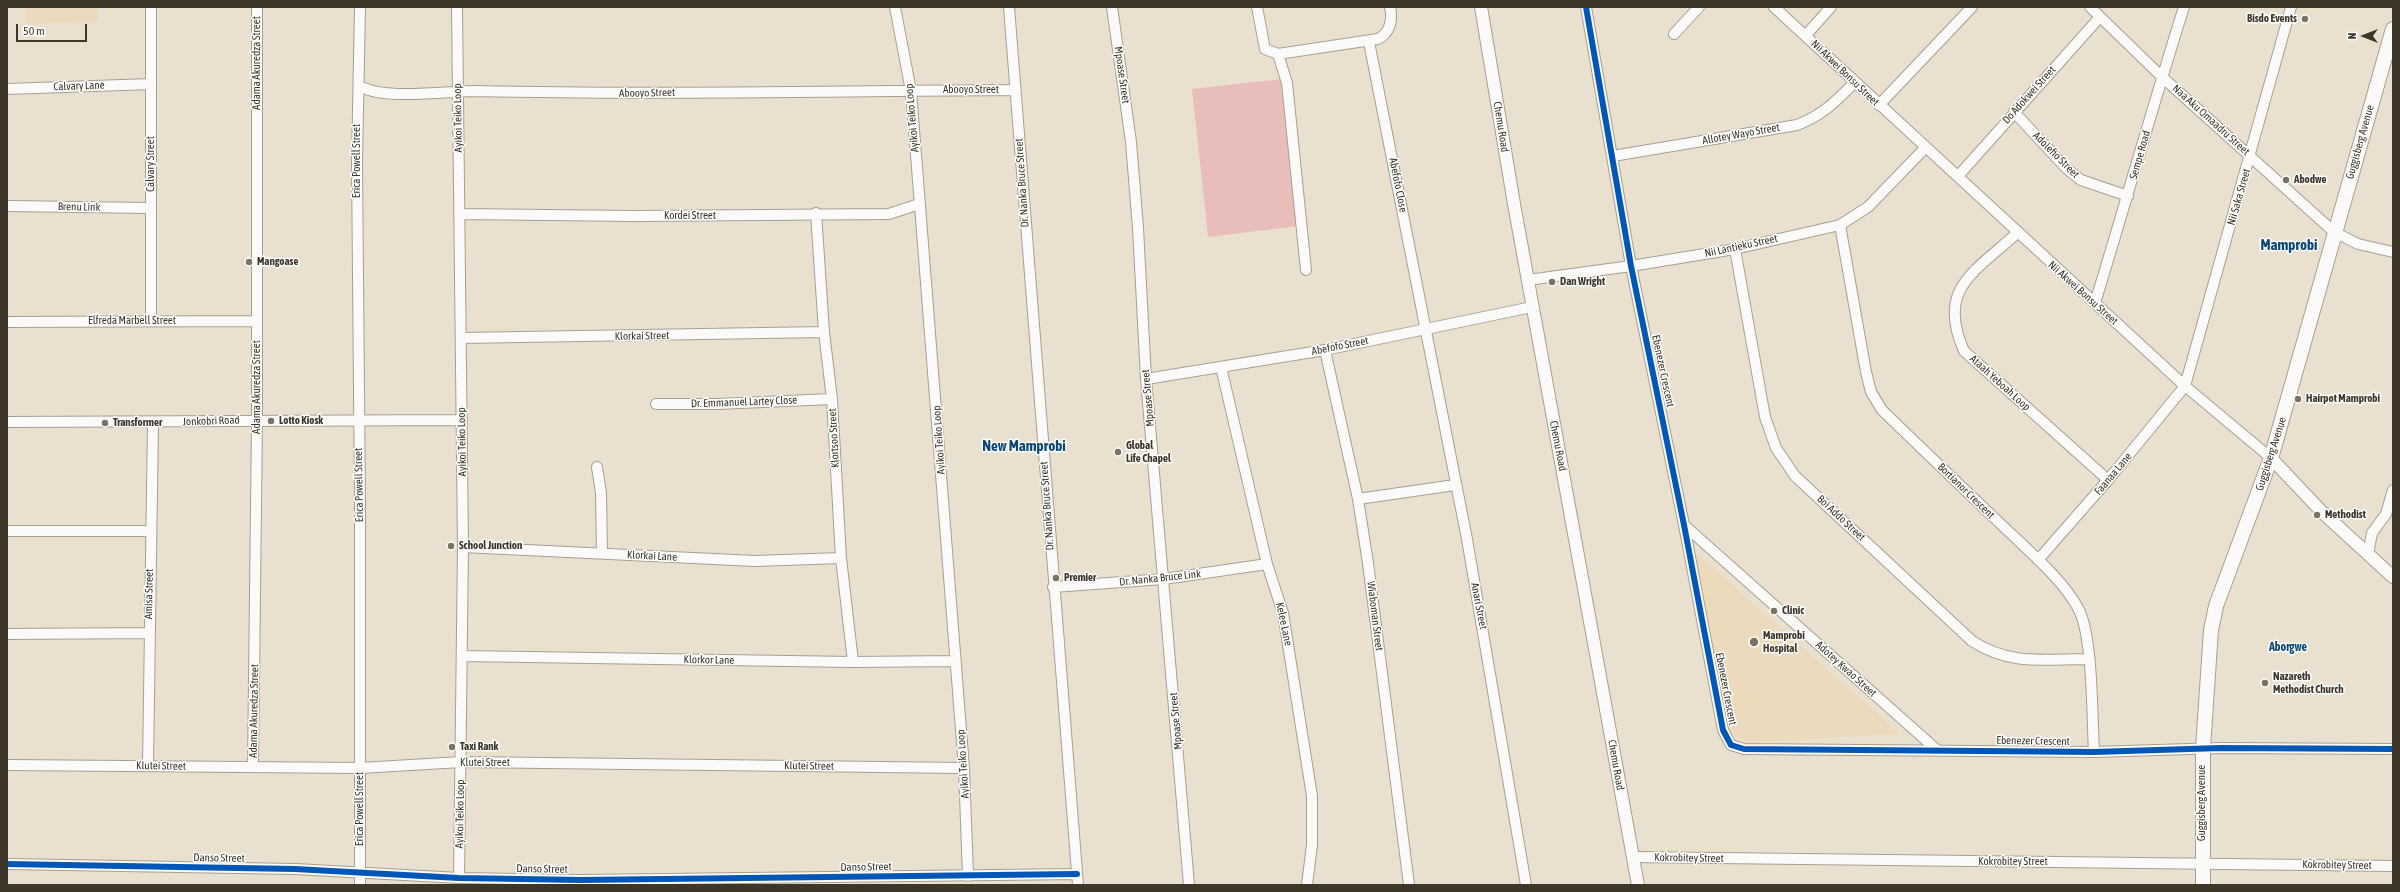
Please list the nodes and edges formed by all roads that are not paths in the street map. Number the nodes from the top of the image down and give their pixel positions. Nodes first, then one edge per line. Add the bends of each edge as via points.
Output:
1 (151, 7) edge
2 (257, 7) edge
3 (360, 7) edge
4 (457, 7) edge
5 (895, 7) edge
6 (1009, 7) edge
7 (1112, 7) edge
8 (1257, 7) edge
9 (1390, 7) edge
10 (1481, 7) edge
11 (1586, 7) edge
12 (1699, 7) edge
13 (1774, 7) edge
14 (1831, 7) edge
15 (1972, 7) edge
16 (2090, 7) edge
17 (2184, 7) edge
18 (2291, 7) edge
19 (2100, 17) junction
20 (2393, 29) edge
21 (1674, 34) dead end
22 (1806, 35) junction
23 (1369, 42) junction
24 (1278, 54) junction
25 (2161, 76) junction
26 (1854, 83) junction
27 (151, 84) junction
28 (359, 85) junction
29 (7, 89) edge
30 (911, 90) junction
31 (1015, 90) junction
32 (457, 91) junction
33 (1879, 105) junction
34 (2014, 112) junction
35 (1925, 148) junction
36 (1613, 156) junction
37 (2251, 156) junction
38 (1958, 175) junction
39 (2128, 196) junction
40 (919, 204) junction
41 (7, 206) edge
42 (150, 208) junction
43 (816, 213) junction
44 (460, 214) junction
45 (1840, 225) junction
46 (2334, 232) junction
47 (2017, 233) junction
48 (1735, 249) junction
49 (2393, 252) edge
50 (1631, 266) junction
51 (1306, 270) dead end
52 (1528, 280) junction
53 (2095, 303) junction
54 (1532, 307) junction
55 (151, 321) junction
56 (256, 321) junction
57 (7, 322) edge
58 (1426, 328) junction
59 (824, 332) junction
60 (461, 338) junction
61 (1325, 350) junction
62 (1221, 367) junction
63 (1146, 379) junction
64 (2185, 386) junction
65 (832, 399) junction
66 (656, 404) dead end
67 (257, 420) junction
68 (358, 420) junction
69 (462, 420) junction
70 (7, 422) edge
71 (153, 423) junction
72 (2271, 458) junction
73 (597, 467) dead end
74 (2108, 480) junction
75 (1455, 485) junction
76 (2393, 490) edge
77 (1358, 499) junction
78 (2390, 515) edge
79 (1684, 525) junction
80 (7, 531) edge
81 (150, 531) junction
82 (2372, 533) junction
83 (2354, 542) junction
84 (463, 547) junction
85 (602, 553) junction
86 (2368, 554) junction
87 (841, 558) junction
88 (2038, 560) junction
89 (1267, 564) junction
90 (2393, 577) edge
91 (1164, 580) junction
92 (1053, 587) junction
93 (148, 633) junction
94 (7, 634) edge
95 (462, 656) junction
96 (2089, 658) junction
97 (956, 661) junction
98 (853, 662) junction
99 (2202, 748) junction
100 (2393, 749) edge
101 (1937, 750) junction
102 (2094, 752) junction
103 (461, 762) junction
104 (7, 765) edge
105 (148, 765) junction
106 (253, 767) junction
107 (360, 768) junction
108 (964, 768) junction
109 (1633, 857) junction
110 (2203, 863) junction
111 (7, 864) edge
112 (2393, 866) edge
113 (360, 872) junction
114 (1077, 874) junction
115 (968, 876) junction
116 (460, 878) junction
117 (360, 885) edge
118 (1078, 885) edge
119 (1189, 885) edge
120 (1307, 885) edge
121 (1409, 885) edge
122 (1526, 885) edge
123 (1638, 885) edge
124 (2203, 885) edge

1 - 27 street, Calvary Street
2 - 56 street, Adama Akuredza Street
3 - 28 street
4 - 32 street, Ayikoi Teiko Loop
5 - 30 street, Ayikoi Teiko Loop
6 - 31 street, Dr. Nanka Bruce Street
7 - 63 street, Mpoase Street via 1131,142
8 - 24 street via 1265,49
9 - 23 street via 1392,14 1388,31 1384,36
10 - 52 street, Chemu Road
11 - 36 street, Ebenezer Crescent
12 - 21 street
13 - 22 street, Nii Akwei Bonsu Street
14 - 22 street
15 - 33 street
16 - 19 street, Naa Aku Omaadru Street
17 - 25 street, Sempe Road
18 - 37 street, Nii Saka Street
19 - 25 street, Naa Aku Omaadru Street
19 - 34 street, Do Adokwei Street
20 - 46 main road, Guggisberg Avenue
22 - 26 street, Nii Akwei Bonsu Street
23 - 24 street
23 - 58 street, Abefofo Close
24 - 51 street via 1287,83
25 - 37 street, Naa Aku Omaadru Street
25 - 39 street, Sempe Road
26 - 33 street, Nii Akwei Bonsu Street
26 - 36 street, Allotey Wayo Street via 1827,110 1816,118 1797,125
27 - 29 street, Calvary Lane
27 - 42 street, Calvary Street
28 - 32 street, Abooyo Street via 366,91 381,93
28 - 68 street, Erica Powell Street
30 - 31 street, Abooyo Street
30 - 32 street, Abooyo Street via 586,94
30 - 40 street, Ayikoi Teiko Loop
31 - 92 street, Dr. Nanka Bruce Street
32 - 44 street, Ayikoi Teiko Loop
33 - 35 street, Nii Akwei Bonsu Street
34 - 38 street, Do Adokwei Street
34 - 39 street, Adolefio Street via 2067,169 2081,180
35 - 38 street, Nii Akwei Bonsu Street
35 - 45 street, Nii Lantieku Street via 1868,207
36 - 50 street, Ebenezer Crescent
37 - 46 street, Naa Aku Omaadru Street
37 - 64 street, Nii Saka Street
38 - 47 street, Nii Akwei Bonsu Street
39 - 53 street, Sempe Road
40 - 43 street, Kordei Street via 889,214
40 - 97 street, Ayikoi Teiko Loop
41 - 42 street, Brenu Link
42 - 55 street, Calvary Street
43 - 44 street, Kordei Street via 642,216
43 - 59 street, Klortsoo Street
44 - 60 street, Ayikoi Teiko Loop
45 - 48 street, Nii Lantieku Street
45 - 88 street, Bortianor Crescent via 1866,372 1872,392 1882,410
46 - 49 street, Naa Aku Omaadru Street via 2358,244
46 - 72 main road, Guggisberg Avenue
47 - 53 street, Nii Akwei Bonsu Street
47 - 74 street, Ataah Yeboah Loop via 1962,284 1955,299 1953,315 1957,334 1964,351
48 - 50 street, Nii Lantieku Street
48 - 96 street, Boi Addo Street via 1765,417 1776,448 1795,476 1972,641 1989,652 2011,658
50 - 52 street, Nii Lantieku Street
50 - 79 street, Ebenezer Crescent
52 - 54 street, Chemu Road
53 - 64 street, Nii Akwei Bonsu Street
54 - 58 street, Abefofo Street
54 - 109 street, Chemu Road
55 - 56 street, Elfreda Marbell Street
55 - 57 street, Elfreda Marbell Street
56 - 67 street, Adama Akuredza Street
58 - 61 street, Abefofo Street
58 - 75 street, Anari Street
59 - 60 street, Klorkai Street via 644,337
59 - 65 street, Klortsoo Street
60 - 69 street, Ayikoi Teiko Loop
61 - 62 street, Abefofo Street
61 - 77 street, Wiaboman Street
62 - 63 street, Abefofo Street
62 - 89 street, Kelee Lane
63 - 91 street, Mpoase Street
64 - 72 street, Nii Akwei Bonsu Street
64 - 74 street, Faanaa Lane
65 - 66 street, Dr. Emmanuel Lartey Close
65 - 87 street, Klortsoo Street
67 - 68 street, Jonkobri Road
67 - 71 street, Jonkobri Road
67 - 106 street, Adama Akuredza Street
68 - 69 street, Jonkobri Road
68 - 107 street, Erica Powell Street
69 - 84 street, Ayikoi Teiko Loop
70 - 71 street, Jonkobri Road
71 - 81 street, Amisa Street
72 - 83 street, Nii Akwei Bonsu Street
72 - 99 main road, Guggisberg Avenue via 2216,606 2211,630
73 - 85 street via 601,493
74 - 88 street, Faanaa Lane
75 - 77 street
75 - 122 street, Anari Street via 1489,656
76 - 78 street
77 - 121 street, Wiaboman Street
78 - 82 street
79 - 101 street, Adotey Kwao Street
79 - 101 street, Ebenezer Crescent via 1723,730 1731,745 1744,749
80 - 81 street
81 - 93 street, Amisa Street
82 - 83 street
82 - 86 street
83 - 86 street, Nii Akwei Bonsu Street
84 - 85 street, Klorkai Lane
84 - 95 street, Ayikoi Teiko Loop
85 - 87 street, Klorkai Lane via 755,561
86 - 90 street, Nii Akwei Bonsu Street
87 - 98 street, Klortsoo Street
88 - 96 street, Bortianor Crescent via 2080,610
89 - 91 street, Dr. Nanka Bruce Link
89 - 120 street, Kelee Lane via 1284,613 1312,796 1312,845
91 - 92 street, Dr. Nanka Bruce Link
91 - 119 street, Mpoase Street
92 - 114 street, Dr. Nanka Bruce Street
93 - 94 street
93 - 105 street, Amisa Street
95 - 98 street, Klorkor Lane
95 - 103 street, Ayikoi Teiko Loop
96 - 102 street, Bortianor Crescent
97 - 98 street, Klorkor Lane
97 - 108 street, Ayikoi Teiko Loop
99 - 100 street, Ebenezer Crescent
99 - 102 street, Ebenezer Crescent
99 - 110 main road, Guggisberg Avenue
101 - 102 street, Ebenezer Crescent
103 - 107 street, Klutei Street
103 - 108 street, Klutei Street
103 - 116 street, Ayikoi Teiko Loop
104 - 105 street, Klutei Street
105 - 106 street, Klutei Street
106 - 107 street, Klutei Street
107 - 113 street, Erica Powell Street
108 - 115 street, Ayikoi Teiko Loop
109 - 110 street, Kokrobitey Street
109 - 123 street, Chemu Road
110 - 112 street, Kokrobitey Street
110 - 124 main road, Guggisberg Avenue
111 - 113 street, Danso Street
113 - 116 street, Danso Street
113 - 117 street, Erica Powell Street
114 - 115 street, Danso Street
114 - 118 street, Dr. Nanka Bruce Street
115 - 116 street, Danso Street via 646,880

